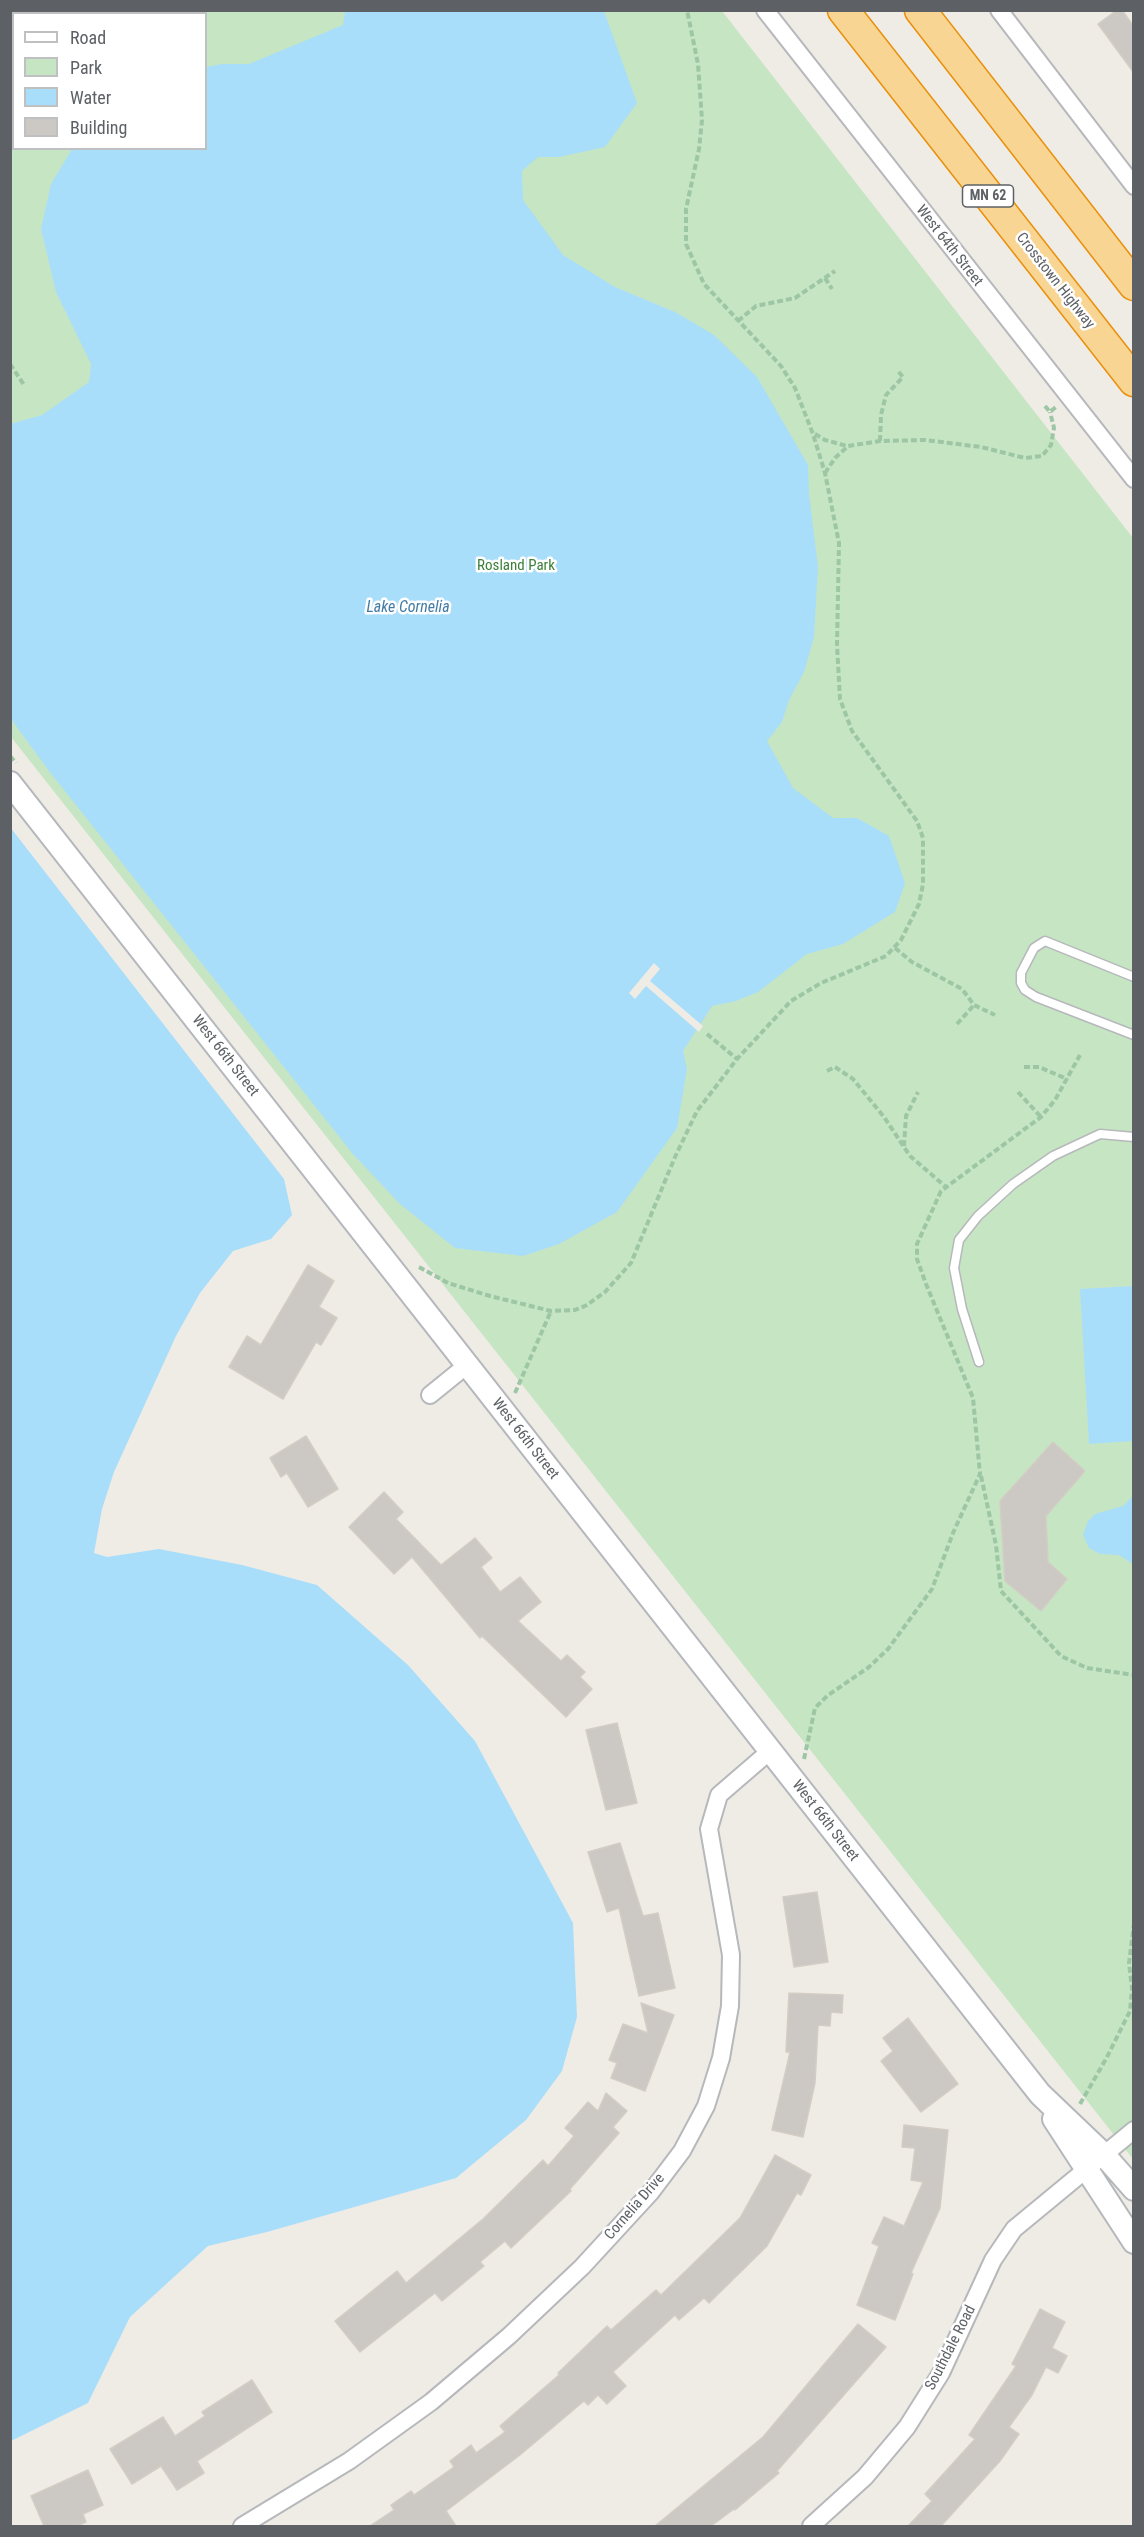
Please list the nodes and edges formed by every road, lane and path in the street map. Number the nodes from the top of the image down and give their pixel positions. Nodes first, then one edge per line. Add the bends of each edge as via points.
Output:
1 (687, 10) edge
2 (765, 10) edge
3 (843, 10) edge
4 (920, 10) edge
5 (999, 10) edge
6 (1134, 186) edge
7 (835, 271) dead end
8 (825, 278) junction
9 (1134, 285) edge
10 (832, 289) dead end
11 (738, 321) junction
12 (10, 364) edge
13 (897, 370) dead end
14 (1134, 381) edge
15 (24, 385) dead end
16 (1050, 412) dead end
17 (813, 434) junction
18 (880, 441) junction
19 (848, 446) junction
20 (825, 473) junction
21 (1134, 479) edge
22 (10, 783) edge
23 (895, 948) junction
24 (1134, 978) edge
25 (974, 1005) junction
26 (995, 1015) dead end
27 (957, 1024) dead end
28 (707, 1034) dead end
29 (1134, 1035) edge
30 (1080, 1055) dead end
31 (737, 1059) junction
32 (1024, 1066) dead end
33 (827, 1071) dead end
34 (1067, 1079) junction
35 (918, 1092) dead end
36 (1018, 1092) dead end
37 (1041, 1117) junction
38 (1134, 1137) edge
39 (904, 1147) junction
40 (945, 1187) junction
41 (413, 1264) dead end
42 (551, 1311) junction
43 (979, 1362) dead end
44 (467, 1365) junction
45 (430, 1395) dead end
46 (510, 1398) dead end
47 (980, 1474) junction
48 (1134, 1675) edge
49 (770, 1752) junction
50 (802, 1768) dead end
51 (1134, 1924) edge
52 (1040, 2094) junction
53 (1076, 2110) dead end
54 (1134, 2130) edge
55 (1104, 2155) junction
56 (1086, 2170) junction
57 (1134, 2189) edge
58 (1134, 2242) edge
59 (242, 2526) edge
60 (811, 2526) edge

1 - 11 path via 698,64 702,120 686,209 686,244 704,284
2 - 21 street, West 64th Street
3 - 14 highway, Crosstown Highway / MN 62
4 - 9 highway
5 - 6 street
7 - 8 path
8 - 10 path
8 - 11 path via 795,298 756,306
11 - 17 path via 781,366 795,388
12 - 15 path
13 - 18 path via 903,377 885,395
16 - 18 path via 1051,445 1042,456 1025,458 981,447 925,440
17 - 19 path
17 - 20 path
18 - 19 path
19 - 20 path
20 - 23 path via 838,543 840,699 852,730 908,806 923,838 919,904
22 - 44 street, West 66th Street
23 - 25 path via 912,962 963,989
23 - 31 path via 886,956 821,983 790,1001
24 - 29 lane via 1045,941 1034,948 1020,983 1036,997
25 - 26 path
25 - 27 path
28 - 31 path
30 - 34 path
31 - 42 path via 697,1111 631,1263 605,1292 587,1305
32 - 34 path via 1039,1067
33 - 39 path via 835,1067 853,1079
34 - 37 path
35 - 39 path via 906,1116
36 - 37 path
37 - 40 path
38 - 43 lane via 1100,1134 1053,1156 1013,1184 959,1240 954,1268
39 - 40 path
40 - 47 path via 917,1244 917,1259 973,1398
41 - 42 path via 448,1283
42 - 46 path
44 - 45 street
44 - 49 street, West 66th Street
47 - 48 path via 996,1545 1001,1591 1061,1656 1088,1668
47 - 50 path via 932,1589 888,1649 815,1708
49 - 52 street, West 66th Street
49 - 59 street, Cornelia Drive via 719,1795 709,1829 730,1955 730,2006 721,2058 706,2106 682,2151 651,2192 582,2267 509,2336 431,2402 349,2461
51 - 53 path via 1129,1963 1130,2011
52 - 55 street, West 66th Street
52 - 56 street, West 66th Street
54 - 55 street
55 - 56 street
55 - 57 street, West 66th Street
56 - 58 street, West 66th Street
56 - 60 street, Southdale Road via 1014,2229 993,2260 940,2373 907,2427 865,2477

